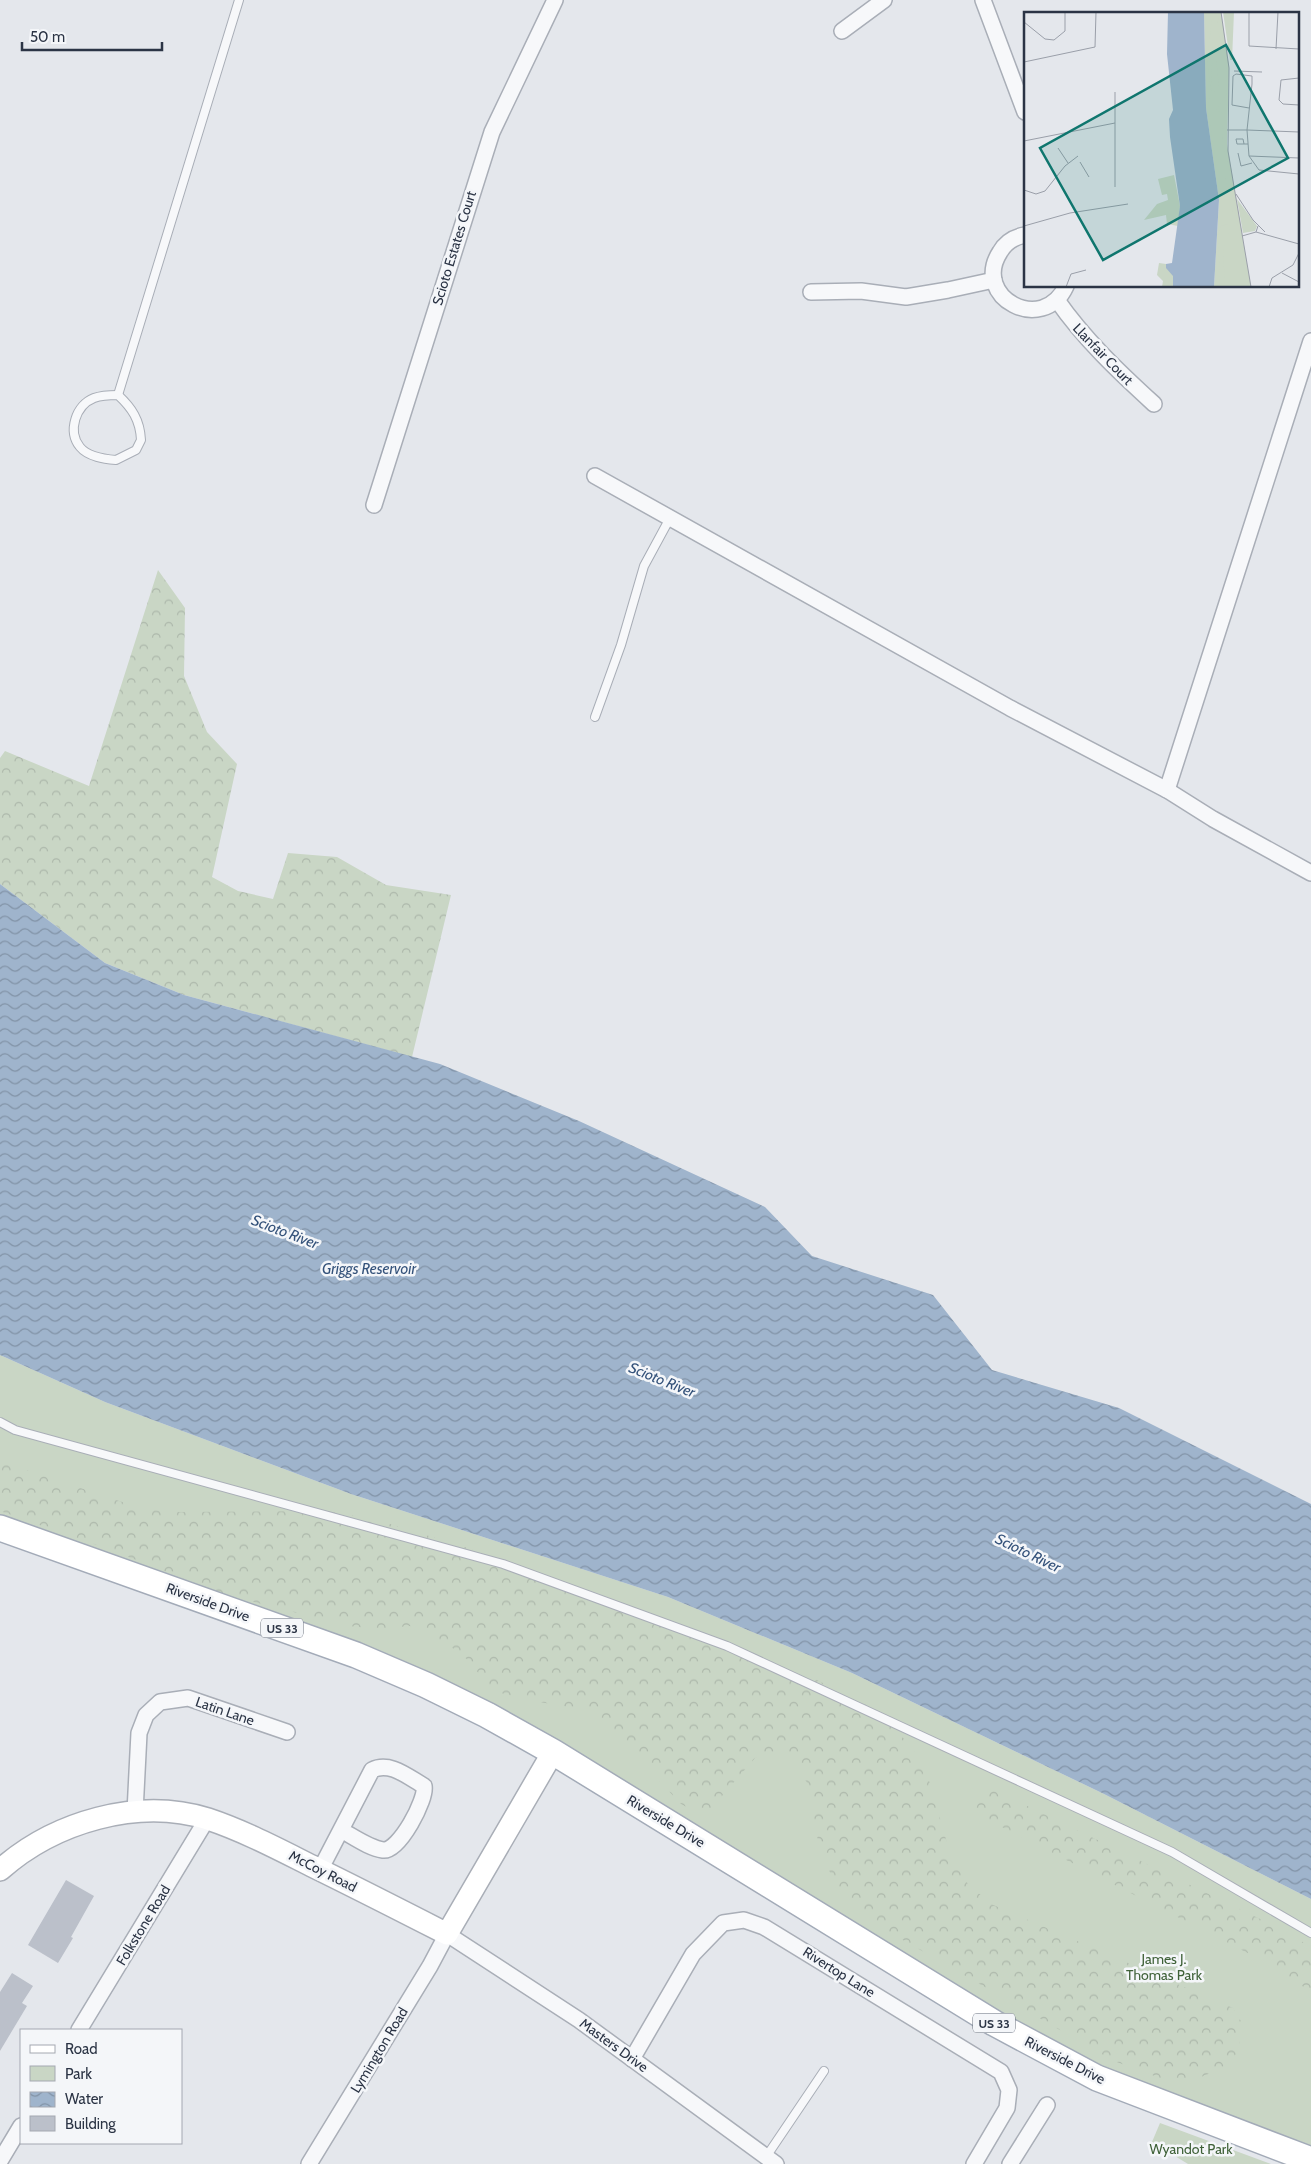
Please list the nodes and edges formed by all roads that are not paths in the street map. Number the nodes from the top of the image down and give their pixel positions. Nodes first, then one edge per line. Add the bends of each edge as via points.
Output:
1 (239, 0) edge
2 (555, 0) edge
3 (884, 0) edge
4 (983, 0) edge
5 (842, 31) dead end
6 (1024, 109) edge
7 (1024, 235) edge
8 (994, 280) junction
9 (1065, 288) edge
10 (811, 292) dead end
11 (1056, 300) junction
12 (1311, 341) edge
13 (118, 395) junction
14 (1154, 404) dead end
15 (595, 476) dead end
16 (374, 504) dead end
17 (670, 518) junction
18 (595, 717) dead end
19 (1167, 790) junction
20 (1311, 873) edge
21 (0, 1422) edge
22 (0, 1528) edge
23 (287, 1732) dead end
24 (553, 1752) junction
25 (135, 1812) junction
26 (207, 1819) junction
27 (341, 1830) junction
28 (0, 1870) edge
29 (320, 1870) junction
30 (1311, 1933) edge
31 (447, 1934) junction
32 (80, 2029) edge
33 (632, 2059) junction
34 (824, 2071) dead end
35 (1047, 2105) dead end
36 (20, 2128) edge
37 (1311, 2160) edge
38 (0, 2161) edge
39 (772, 2162) edge
40 (309, 2164) edge
41 (974, 2164) edge
42 (1010, 2164) edge

1 - 13 lane
2 - 16 street, Scioto Estates Court via 492,132
3 - 5 street
4 - 6 street
7 - 8 street via 1002,247 993,268
8 - 10 street via 906,297 861,292
8 - 11 street via 998,291 1014,306 1036,310
9 - 11 street
11 - 14 street, Llanfair Court via 1108,360
12 - 19 street
13 - 13 lane via 94,398 77,415 75,436 80,448 116,460 136,450 141,440 137,418
15 - 17 street
17 - 18 lane via 644,566 621,645
17 - 19 street via 1010,708
19 - 20 street
21 - 30 lane via 15,1430 503,1564 727,1646 1172,1852
22 - 24 main road, Riverside Drive / US 33 via 356,1655 487,1715
23 - 25 street, Latin Lane via 188,1698 160,1702 146,1715 139,1733
24 - 31 main road
24 - 37 main road, Riverside Drive / US 33 via 994,2023 1049,2053 1097,2078
25 - 26 main road, McCoy Road
25 - 28 main road, McCoy Road via 94,1819 62,1830 20,1854
26 - 29 main road, McCoy Road via 252,1836
26 - 32 street, Folkstone Road
27 - 27 street via 372,1770 380,1766 389,1767 424,1786 420,1805 400,1841 392,1848 384,1850
27 - 29 street
29 - 31 main road, McCoy Road
31 - 33 street, Masters Drive via 579,2020
31 - 40 street, Lymington Road
33 - 39 street, Masters Drive
33 - 41 street, Rivertop Lane via 698,1948 723,1922 751,1922 1001,2072 1009,2090 1007,2108
34 - 39 lane
35 - 42 street
36 - 38 street

